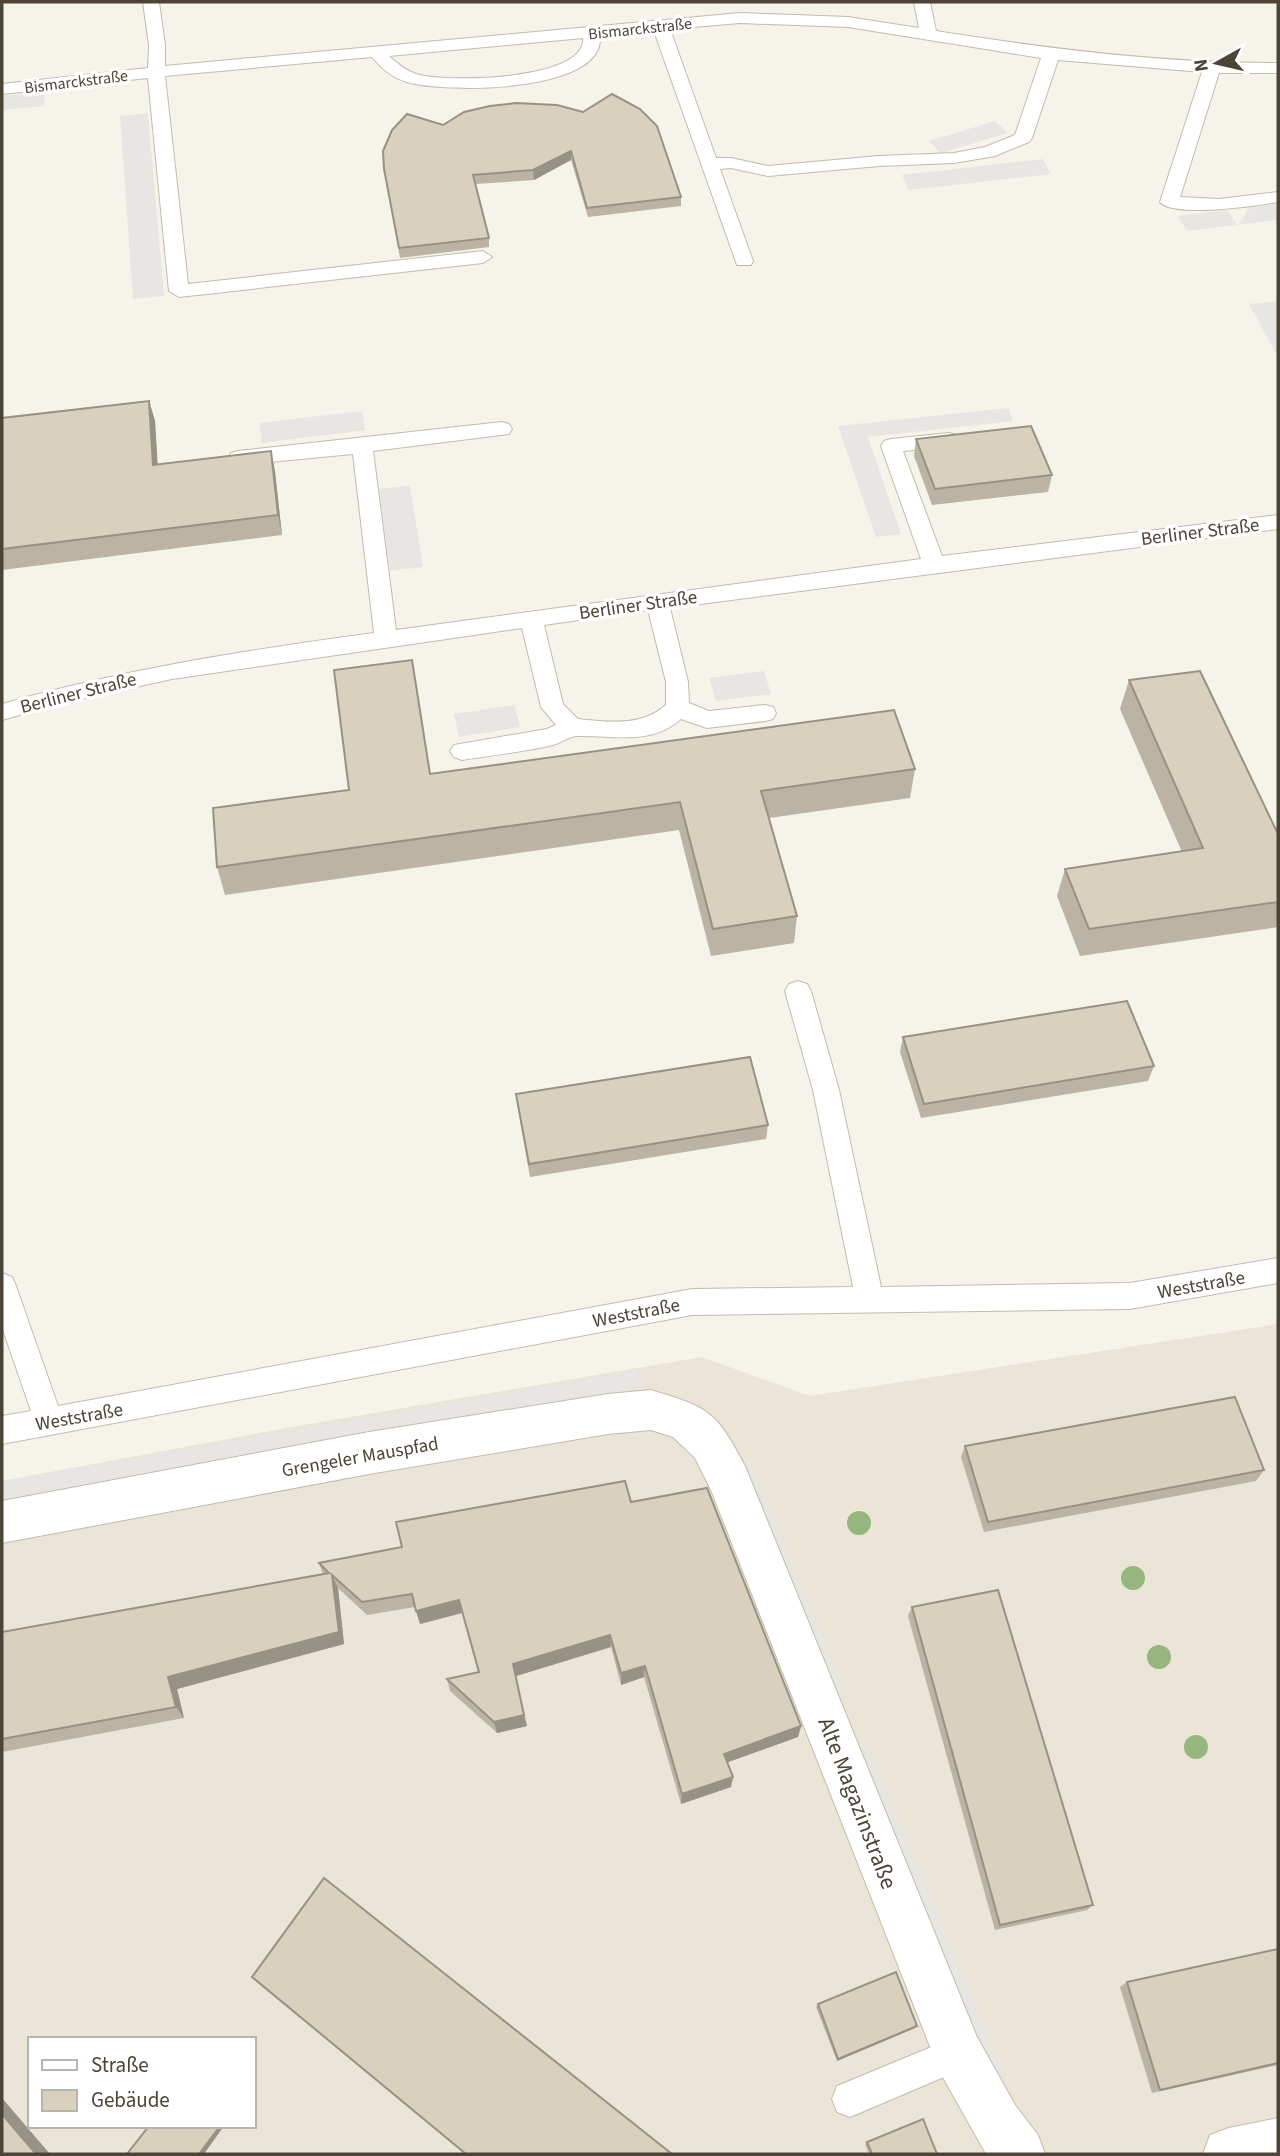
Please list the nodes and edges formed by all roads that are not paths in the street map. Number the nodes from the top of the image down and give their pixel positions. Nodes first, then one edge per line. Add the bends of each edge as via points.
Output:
1 (150, 2) edge
2 (674, 2) edge
3 (922, 2) edge
4 (666, 25) junction
5 (592, 33) junction
6 (928, 34) junction
7 (378, 53) junction
8 (1051, 54) junction
9 (1212, 68) junction
10 (1278, 68) edge
11 (156, 72) junction
12 (2, 89) edge
13 (710, 163) junction
14 (1278, 197) edge
15 (483, 257) dead end
16 (744, 261) dead end
17 (502, 429) dead end
18 (973, 438) edge
19 (362, 446) junction
20 (217, 461) edge
21 (1278, 522) edge
22 (934, 564) junction
23 (657, 601) junction
24 (531, 619) junction
25 (386, 640) junction
26 (678, 708) junction
27 (2, 712) edge
28 (765, 713) dead end
29 (572, 727) junction
30 (462, 751) dead end
31 (798, 990) dead end
32 (1278, 1271) edge
33 (2, 1286) edge
34 (870, 1300) junction
35 (50, 1422) junction
36 (2, 1430) edge
37 (710, 1444) joint
38 (2, 1522) edge
39 (958, 2054) junction
40 (850, 2099) dead end
41 (1278, 2144) edge
42 (1019, 2154) edge
43 (1229, 2154) edge

1 - 11 lane
2 - 4 lane
3 - 6 lane
4 - 5 lane, Bismarckstraße
4 - 6 lane, Bismarckstraße via 740,18 834,22
4 - 13 lane
5 - 7 lane, Bismarckstraße
5 - 7 lane via 592,44 576,64 557,72 507,79 447,84 412,79 389,67
6 - 8 lane, Bismarckstraße
7 - 11 lane, Bismarckstraße
8 - 9 lane, Bismarckstraße
8 - 13 lane via 1023,138 989,152 768,171
9 - 10 lane, Bismarckstraße
9 - 14 lane via 1169,202 1219,205
11 - 12 lane, Bismarckstraße
11 - 15 lane via 179,291
13 - 16 lane
17 - 19 lane
18 - 22 lane via 891,446
19 - 20 lane
19 - 25 lane
21 - 22 lane, Berliner Straße
22 - 23 lane, Berliner Straße
23 - 24 lane, Berliner Straße
23 - 26 lane via 677,682
24 - 25 lane, Berliner Straße
24 - 29 lane via 552,707
25 - 27 lane, Berliner Straße via 140,676
26 - 28 lane via 707,720
26 - 29 lane via 667,720 636,730
29 - 30 lane via 552,737
31 - 34 lane via 826,1090
32 - 34 lane, Weststraße via 1130,1296
33 - 35 lane
34 - 35 lane, Weststraße via 692,1302
35 - 36 lane, Weststraße
37 - 38 street, Grengeler Mauspfad via 687,1421 651,1409 608,1413
37 - 39 street, Alte Magazinstraße via 806,1668
39 - 40 lane
39 - 42 street, Alte Magazinstraße via 990,2115
41 - 43 street

